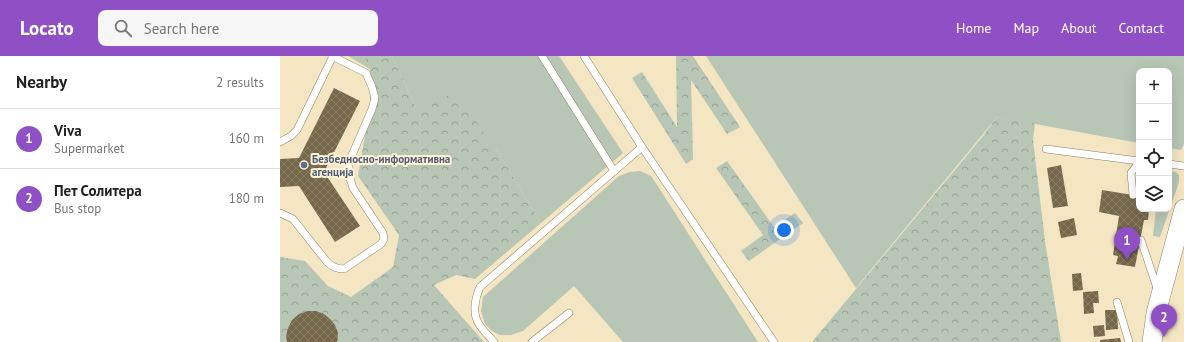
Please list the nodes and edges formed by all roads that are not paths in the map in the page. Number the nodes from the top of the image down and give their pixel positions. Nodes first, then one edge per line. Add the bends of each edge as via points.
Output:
1 (332, 56) edge
2 (542, 56) edge
3 (584, 56) edge
4 (280, 142) edge
5 (642, 147) junction
6 (1046, 149) dead end
7 (1136, 161) edge
8 (1172, 164) edge
9 (1136, 166) edge
10 (1184, 166) edge
11 (614, 171) junction
12 (1133, 195) dead end
13 (1184, 209) edge
14 (280, 213) edge
15 (1141, 240) dead end
16 (1160, 298) junction
17 (1117, 302) dead end
18 (568, 313) dead end
19 (494, 342) edge
20 (532, 342) edge
21 (774, 342) edge
22 (1129, 342) edge
23 (1152, 342) edge

1 - 4 lane via 297,130
1 - 14 lane via 366,73 372,87 375,98 349,162 348,175 353,188 383,233 384,239 381,244 344,269 335,267 327,262 293,219
2 - 11 lane
3 - 5 lane
5 - 11 lane
5 - 21 lane
6 - 7 lane
8 - 10 lane
9 - 12 lane via 1131,173
11 - 19 lane via 480,287 476,294 475,313 478,324
13 - 16 main road via 1175,252
15 - 16 lane
16 - 23 main road
17 - 22 lane
18 - 20 lane

